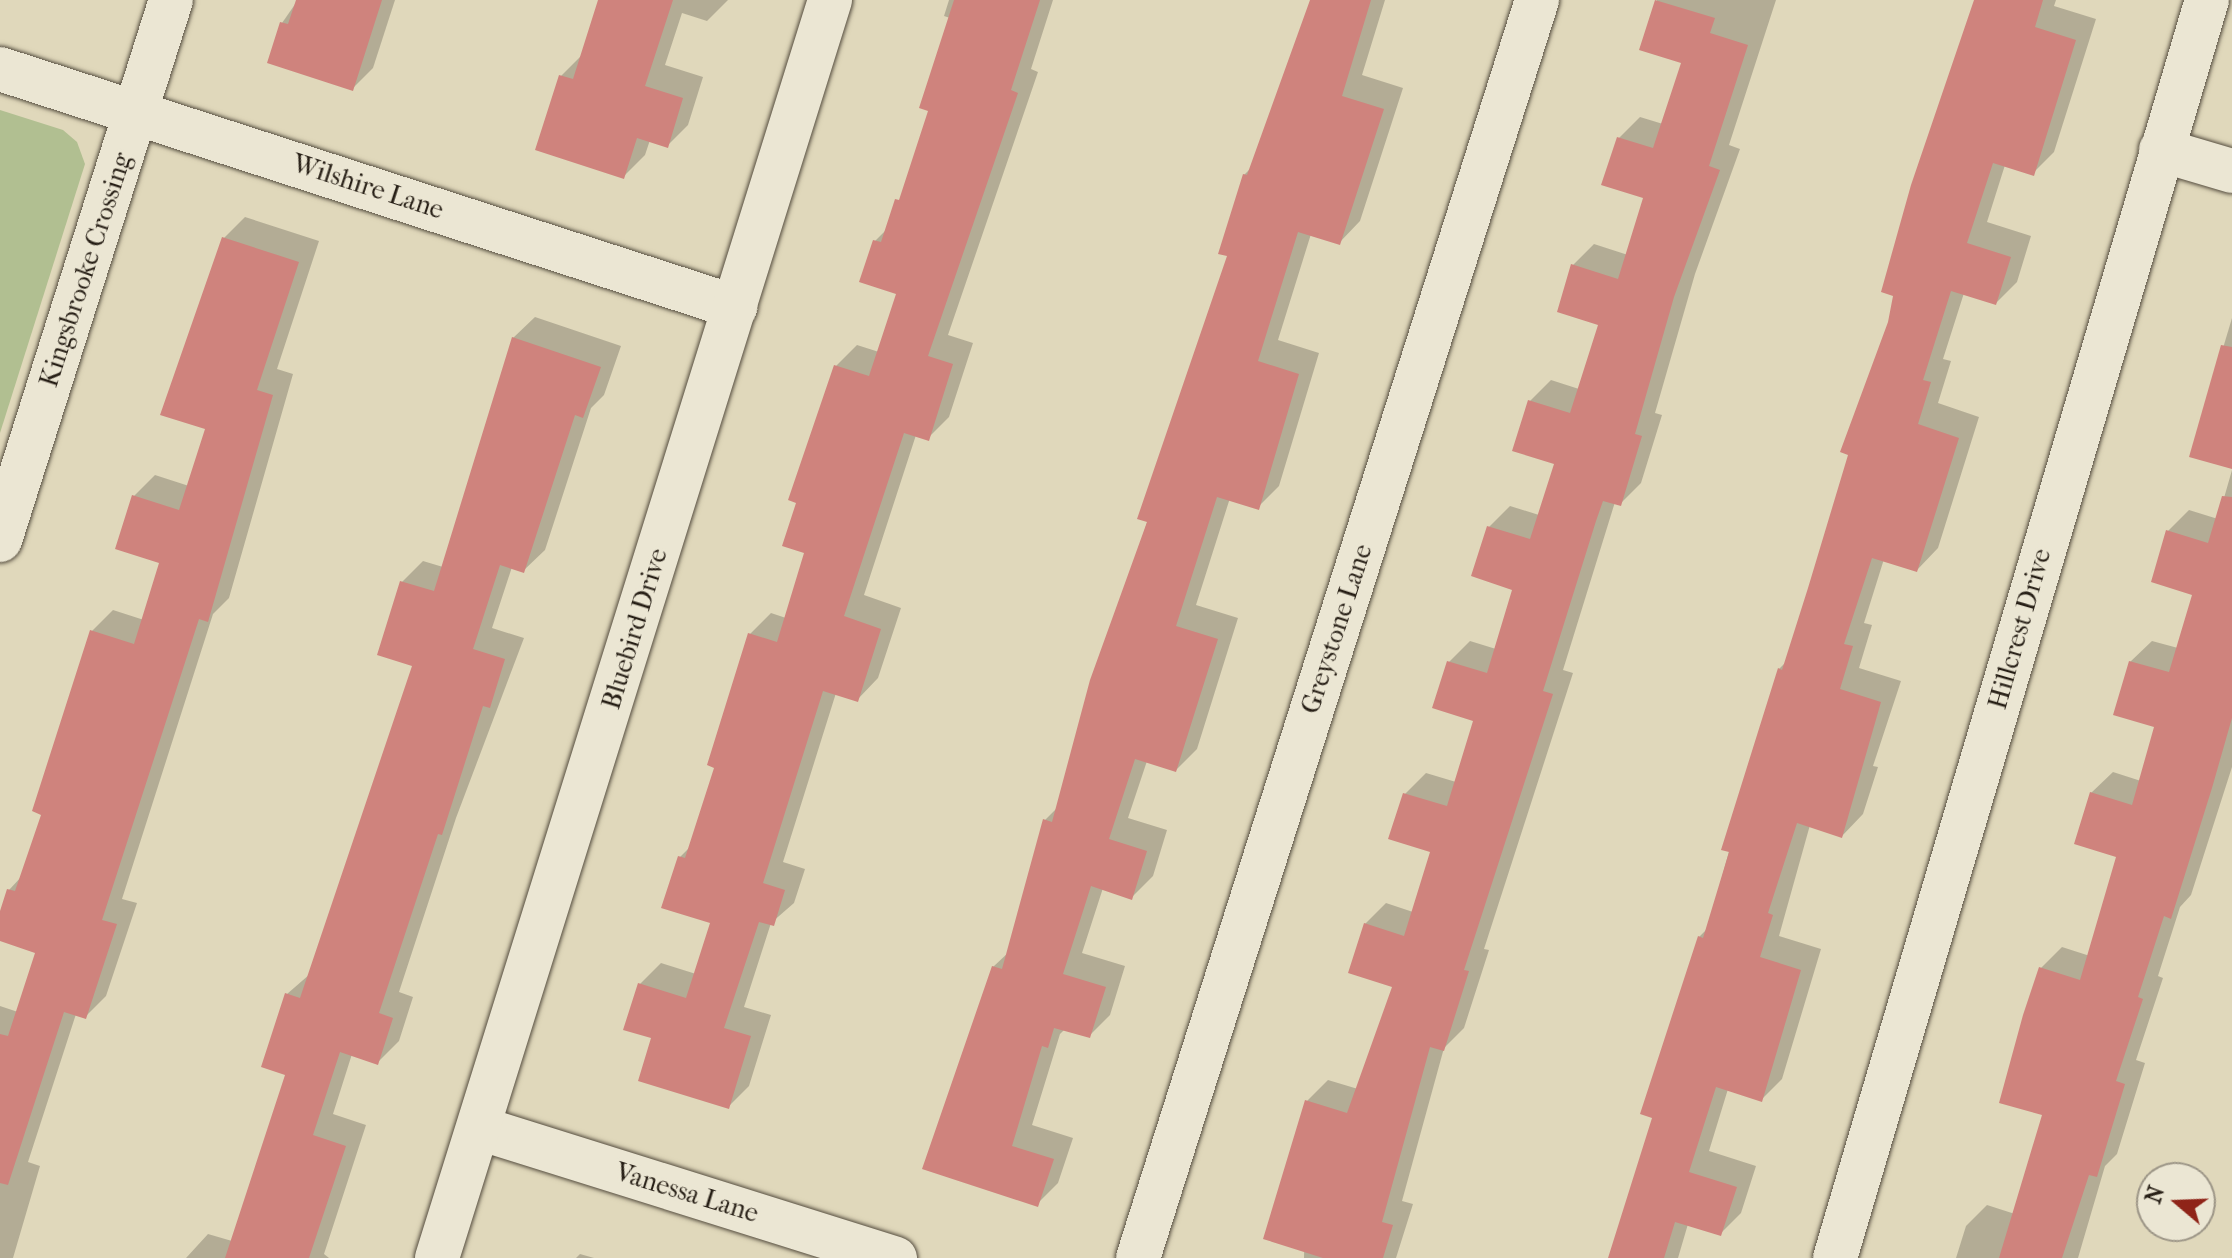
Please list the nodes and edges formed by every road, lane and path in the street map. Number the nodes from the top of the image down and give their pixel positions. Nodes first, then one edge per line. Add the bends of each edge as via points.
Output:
1 (171, 0) edge
2 (830, 0) edge
3 (1537, 0) edge
4 (2207, 0) edge
5 (0, 69) edge
6 (136, 112) junction
7 (2161, 150) junction
8 (2232, 171) edge
9 (735, 307) junction
10 (0, 540) edge
11 (479, 1128) junction
12 (437, 1258) edge
13 (895, 1258) edge
14 (1138, 1258) edge
15 (1835, 1258) edge

1 - 6 street, Kingsbrooke Crossing
2 - 9 street, Bluebird Drive
3 - 14 street, Greystone Lane
4 - 7 street, Hillcrest Drive
5 - 6 street, Wilshire Lane
6 - 9 street, Wilshire Lane
6 - 10 street, Kingsbrooke Crossing
7 - 8 street
7 - 15 street, Hillcrest Drive
9 - 11 street, Bluebird Drive
11 - 12 street, Bluebird Drive
11 - 13 street, Vanessa Lane

